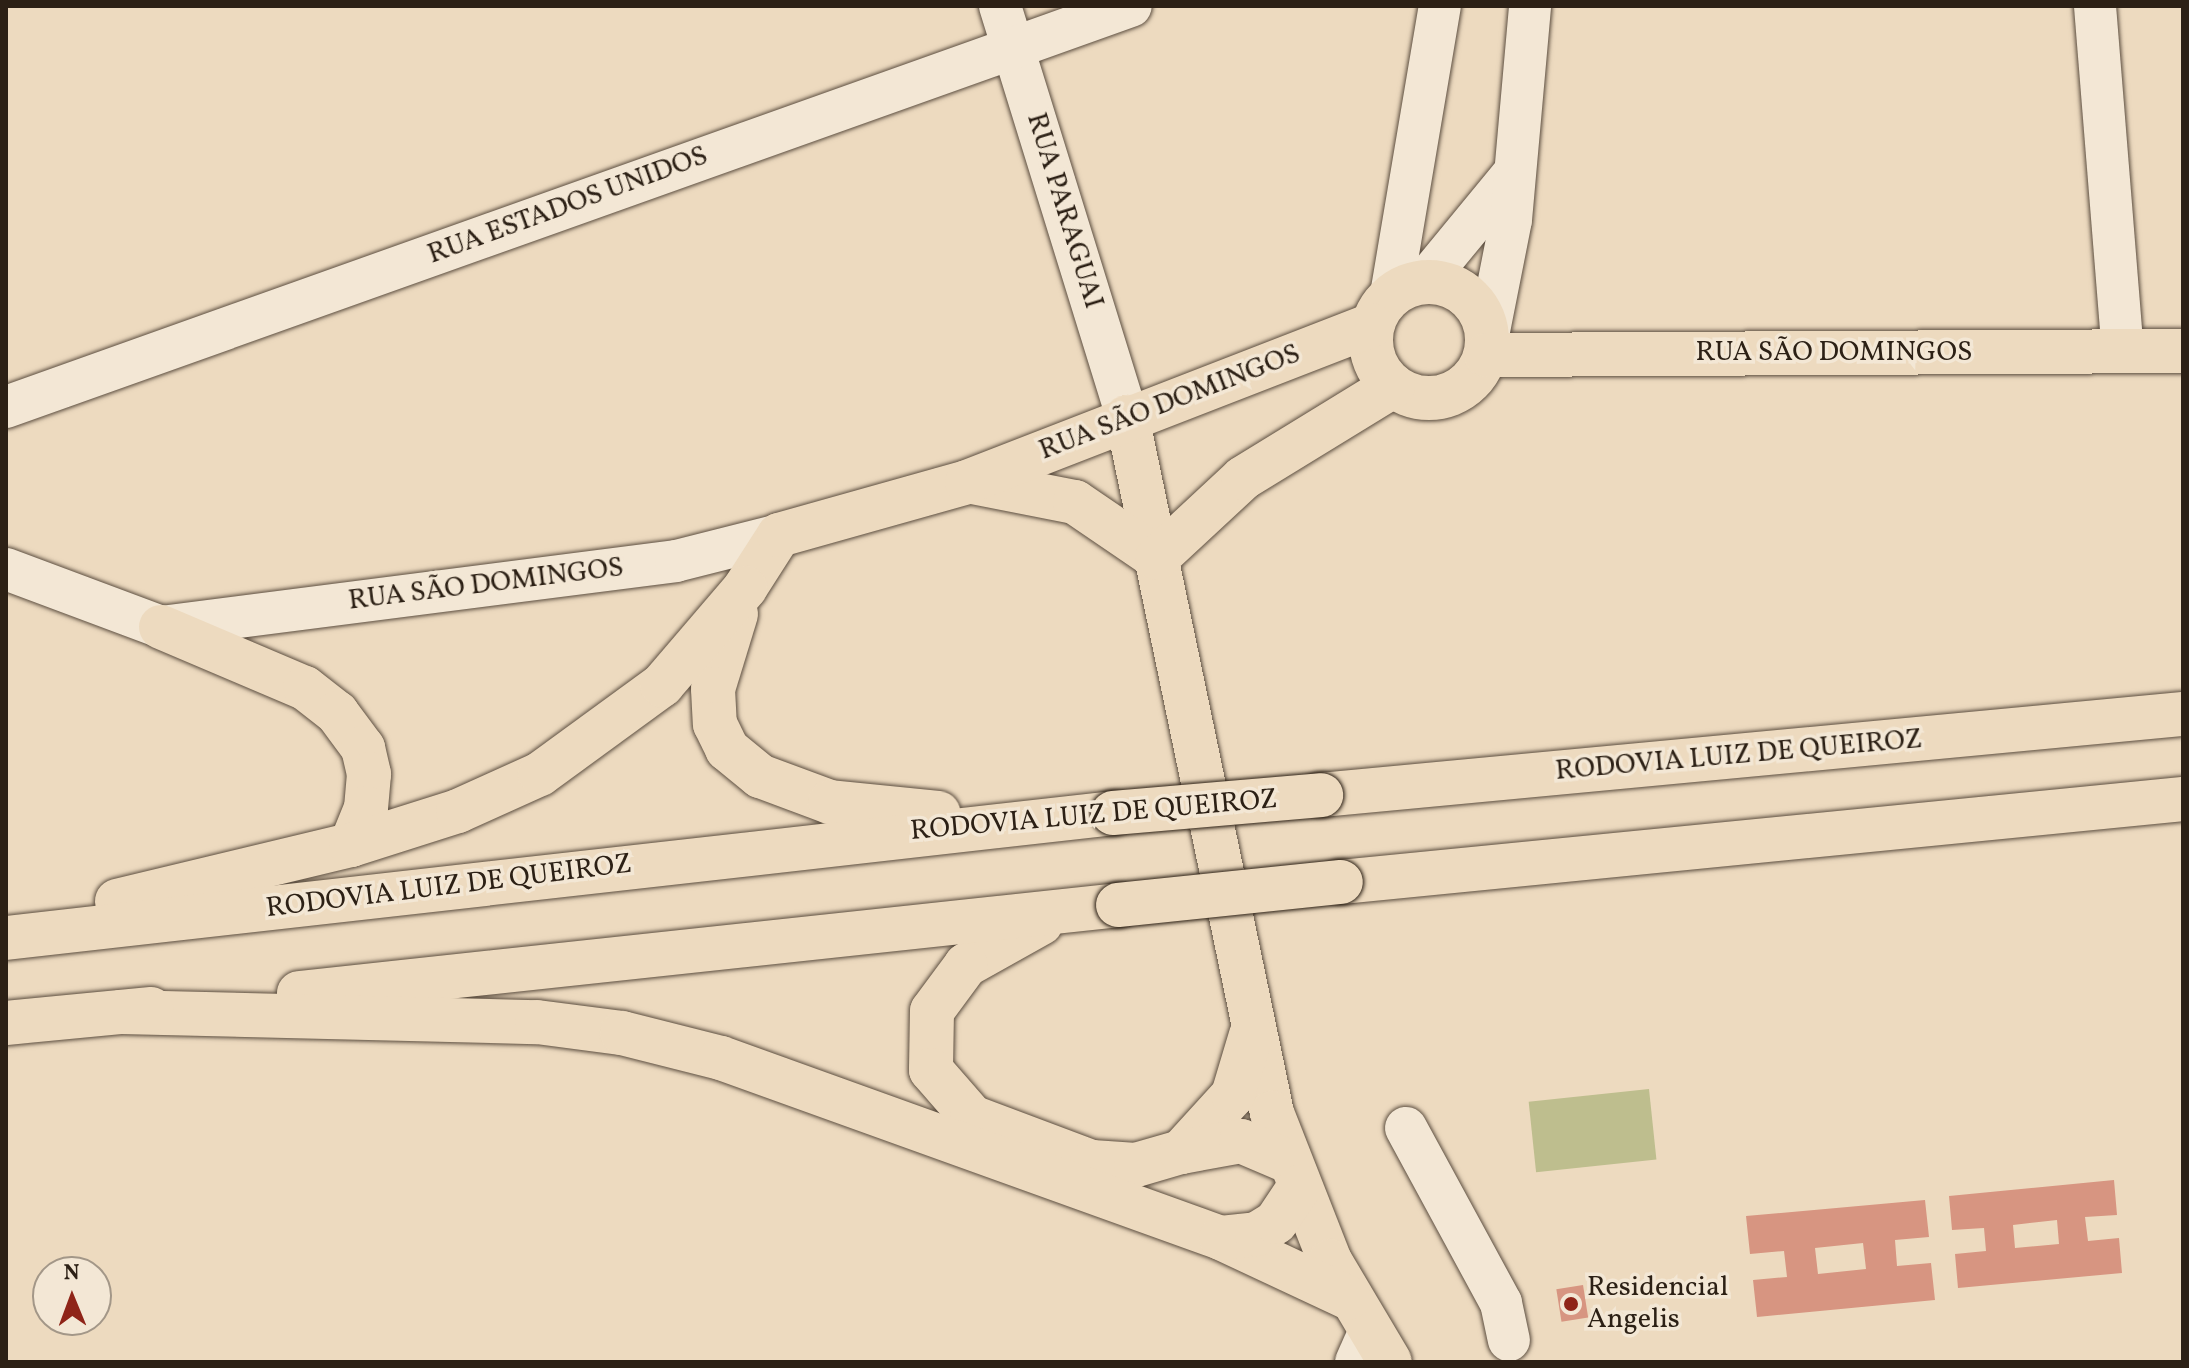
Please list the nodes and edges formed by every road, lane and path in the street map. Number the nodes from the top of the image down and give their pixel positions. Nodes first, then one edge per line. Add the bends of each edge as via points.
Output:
1 (1000, 6) edge
2 (1131, 6) edge
3 (1440, 6) edge
4 (1530, 6) edge
5 (2095, 6) edge
6 (1015, 47) junction
7 (1515, 172) junction
8 (1396, 300) junction
9 (1487, 345) junction
10 (2123, 351) junction
11 (2183, 351) edge
12 (1393, 386) junction
13 (6, 407) edge
14 (1127, 417) junction
15 (967, 482) junction
16 (779, 535) junction
17 (1157, 558) junction
18 (6, 569) edge
19 (745, 588) junction
20 (161, 627) junction
21 (2183, 714) edge
22 (2183, 799) edge
23 (1020, 821) junction
24 (351, 845) junction
25 (1066, 911) junction
26 (6, 928) edge
27 (6, 938) edge
28 (121, 1012) junction
29 (6, 1023) edge
30 (1251, 1035) junction
31 (1406, 1128) dead end
32 (1181, 1152) junction
33 (1295, 1174) junction
34 (1221, 1238) junction
35 (1366, 1338) edge
36 (1509, 1340) dead end

1 - 6 street, RUA PARAGUAI
2 - 6 street, RUA ESTADOS UNIDOS
3 - 8 street
4 - 7 street
5 - 10 street
6 - 13 street, RUA ESTADOS UNIDOS
6 - 14 street, RUA PARAGUAI
7 - 8 street
7 - 9 street
8 - 9 main road via 1474,302
8 - 12 main road via 1373,358
8 - 14 main road, RUA SÃO DOMINGOS
9 - 10 main road, RUA SÃO DOMINGOS
9 - 12 main road via 1471,380 1447,395 1419,397
10 - 11 main road, RUA SÃO DOMINGOS
12 - 17 main road via 1243,478
14 - 15 main road, RUA SÃO DOMINGOS
14 - 17 main road
15 - 16 main road, RUA SÃO DOMINGOS
15 - 17 main road, RUA SÃO DOMINGOS via 1075,502
16 - 19 main road
16 - 20 street, RUA SÃO DOMINGOS via 676,561
17 - 30 main road
18 - 20 street, RUA SÃO DOMINGOS
19 - 23 main road via 713,689 715,724 727,749 760,776 830,802
19 - 24 main road via 662,685 604,733 458,811
20 - 24 main road via 305,688 337,713 363,748 369,774 366,808
21 - 23 main road, RODOVIA LUIZ DE QUEIROZ, bridge
22 - 25 main road, bridge
23 - 27 main road, RODOVIA LUIZ DE QUEIROZ
24 - 26 main road
25 - 28 main road
25 - 32 main road via 992,946 945,986 926,1042 931,1070 972,1117 1092,1162 1136,1165
28 - 29 main road
28 - 34 main road via 537,1022 622,1033 721,1058
30 - 32 main road via 1233,1095
30 - 33 main road
31 - 36 street via 1480,1274 1501,1303
32 - 33 main road via 1241,1141
33 - 34 main road via 1276,1222 1257,1234
33 - 35 main road
34 - 35 main road

